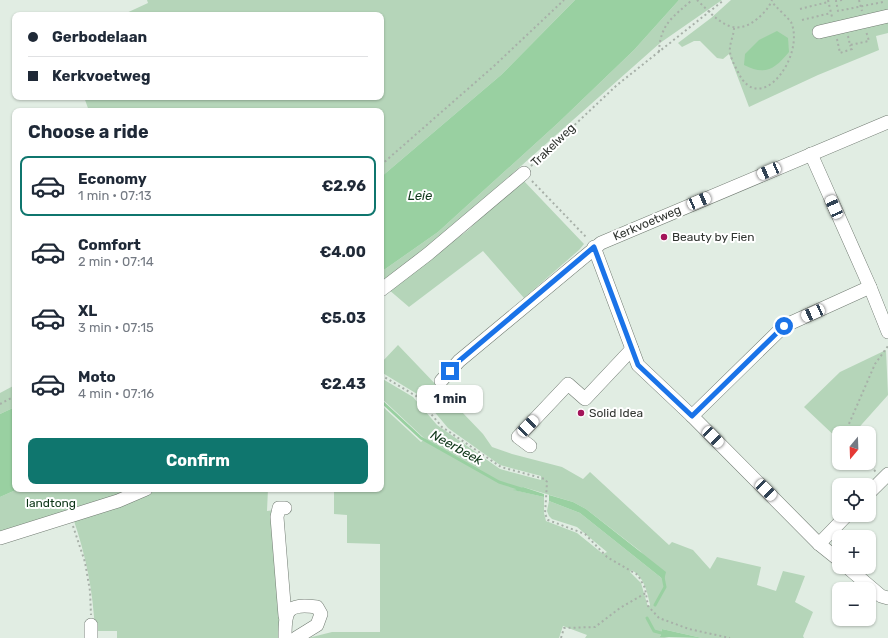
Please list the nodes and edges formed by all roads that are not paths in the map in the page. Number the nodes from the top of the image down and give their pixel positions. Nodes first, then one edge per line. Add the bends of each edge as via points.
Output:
1 (888, 16) edge
2 (819, 32) dead end
3 (888, 122) edge
4 (811, 154) junction
5 (524, 173) road end
6 (594, 247) junction
7 (870, 287) junction
8 (384, 288) edge
9 (888, 332) edge
10 (632, 349) junction
11 (441, 381) road end
12 (692, 416) junction
13 (530, 446) dead end
14 (888, 474) edge
15 (876, 486) edge
16 (139, 492) edge
17 (285, 508) dead end
18 (840, 522) edge
19 (0, 538) edge
20 (819, 544) junction
21 (832, 554) edge
22 (855, 574) edge
23 (888, 598) edge
24 (285, 616) junction
25 (284, 638) edge
26 (296, 638) edge

1 - 2 street
3 - 4 street, Kerkvoetweg
4 - 6 street, Kerkvoetweg
4 - 7 street
5 - 8 street, Trakelweg
6 - 10 street
6 - 11 street, Kerkvoetweg via 459,361
7 - 9 street
7 - 12 street via 784,326
10 - 12 street via 638,365
10 - 13 street via 585,399 568,384 518,437
12 - 20 street
14 - 15 street
16 - 19 street
17 - 24 street via 279,508 277,517
18 - 20 street
20 - 21 street
22 - 23 street via 881,596
24 - 25 street
24 - 26 street via 298,606 317,607 321,614 317,625

